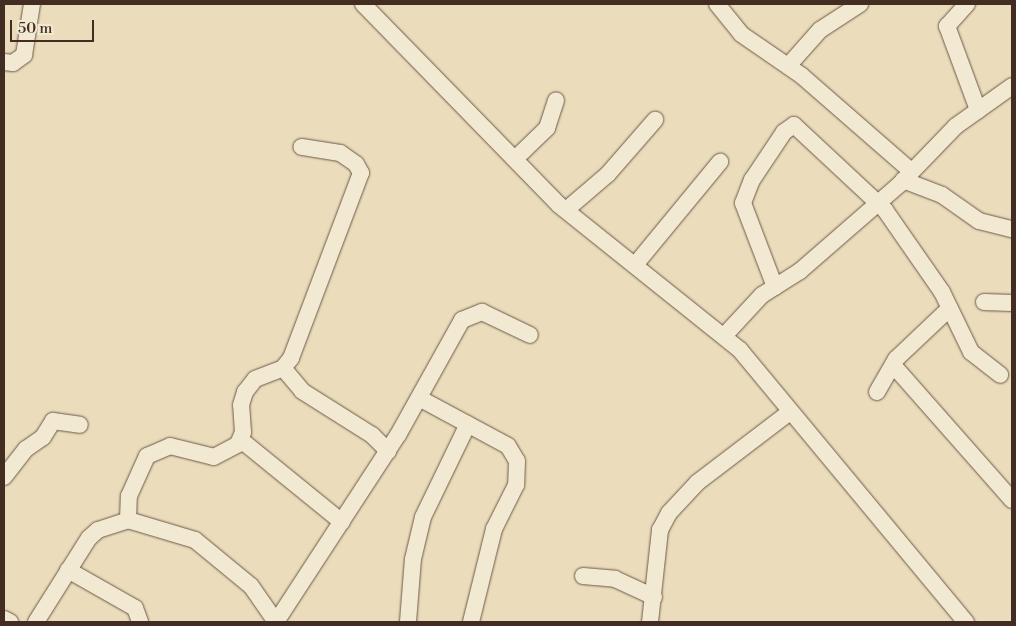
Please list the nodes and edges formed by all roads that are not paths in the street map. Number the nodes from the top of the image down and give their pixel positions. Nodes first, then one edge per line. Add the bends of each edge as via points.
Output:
1 (32, 4) edge
2 (363, 4) edge
3 (717, 4) edge
4 (860, 4) edge
5 (967, 4) edge
6 (4, 62) edge
7 (788, 66) junction
8 (1012, 86) edge
9 (556, 100) dead end
10 (978, 110) junction
11 (655, 120) dead end
12 (300, 147) dead end
13 (515, 159) junction
14 (720, 162) dead end
15 (907, 175) junction
16 (878, 203) junction
17 (566, 210) junction
18 (1012, 230) edge
19 (635, 265) junction
20 (775, 287) junction
21 (984, 302) dead end
22 (1012, 303) edge
23 (950, 308) junction
24 (530, 335) dead end
25 (724, 336) junction
26 (893, 365) junction
27 (283, 368) junction
28 (1000, 375) dead end
29 (877, 392) dead end
30 (419, 398) junction
31 (790, 412) junction
32 (468, 424) junction
33 (80, 425) dead end
34 (241, 440) junction
35 (388, 451) junction
36 (4, 476) edge
37 (1012, 500) edge
38 (128, 520) junction
39 (342, 522) junction
40 (68, 570) junction
41 (583, 576) dead end
42 (654, 597) junction
43 (4, 619) edge
44 (956, 619) edge
45 (10, 622) edge
46 (36, 622) edge
47 (140, 622) edge
48 (276, 622) edge
49 (408, 622) edge
50 (471, 622) edge
51 (650, 622) edge

1 - 6 street via 24,55 13,64
2 - 13 street
3 - 7 street via 741,34
4 - 7 street via 820,30
5 - 10 street via 947,26
7 - 15 street
8 - 10 street
9 - 13 street via 547,128
10 - 15 street
11 - 17 street via 608,174
12 - 27 street via 340,154 356,164 361,173
13 - 17 street
14 - 19 street
15 - 16 street
15 - 18 street via 979,220
16 - 20 street via 800,271
16 - 20 street via 803,129 789,127 752,180 743,203
16 - 23 street
17 - 19 street
19 - 25 street
20 - 25 street
21 - 22 street
23 - 26 street
23 - 28 street via 971,352
24 - 30 street via 482,312 469,314
25 - 31 street
26 - 29 street
26 - 37 street
27 - 34 street via 260,376 245,392
27 - 35 street via 298,387 372,435
30 - 32 street
30 - 35 street
31 - 42 street via 698,482 669,513 660,530
31 - 44 street
32 - 49 street via 423,517 413,559
32 - 50 street via 508,446 518,472 494,529
33 - 36 street via 53,421 43,438 26,448
34 - 38 street via 209,457 170,446 157,448 138,468 128,496
34 - 39 street
35 - 39 street
38 - 40 street via 98,530
38 - 48 street via 195,540 251,586
39 - 48 street
40 - 46 street
40 - 47 street via 135,608
41 - 42 street via 615,580
42 - 51 street
43 - 45 street

